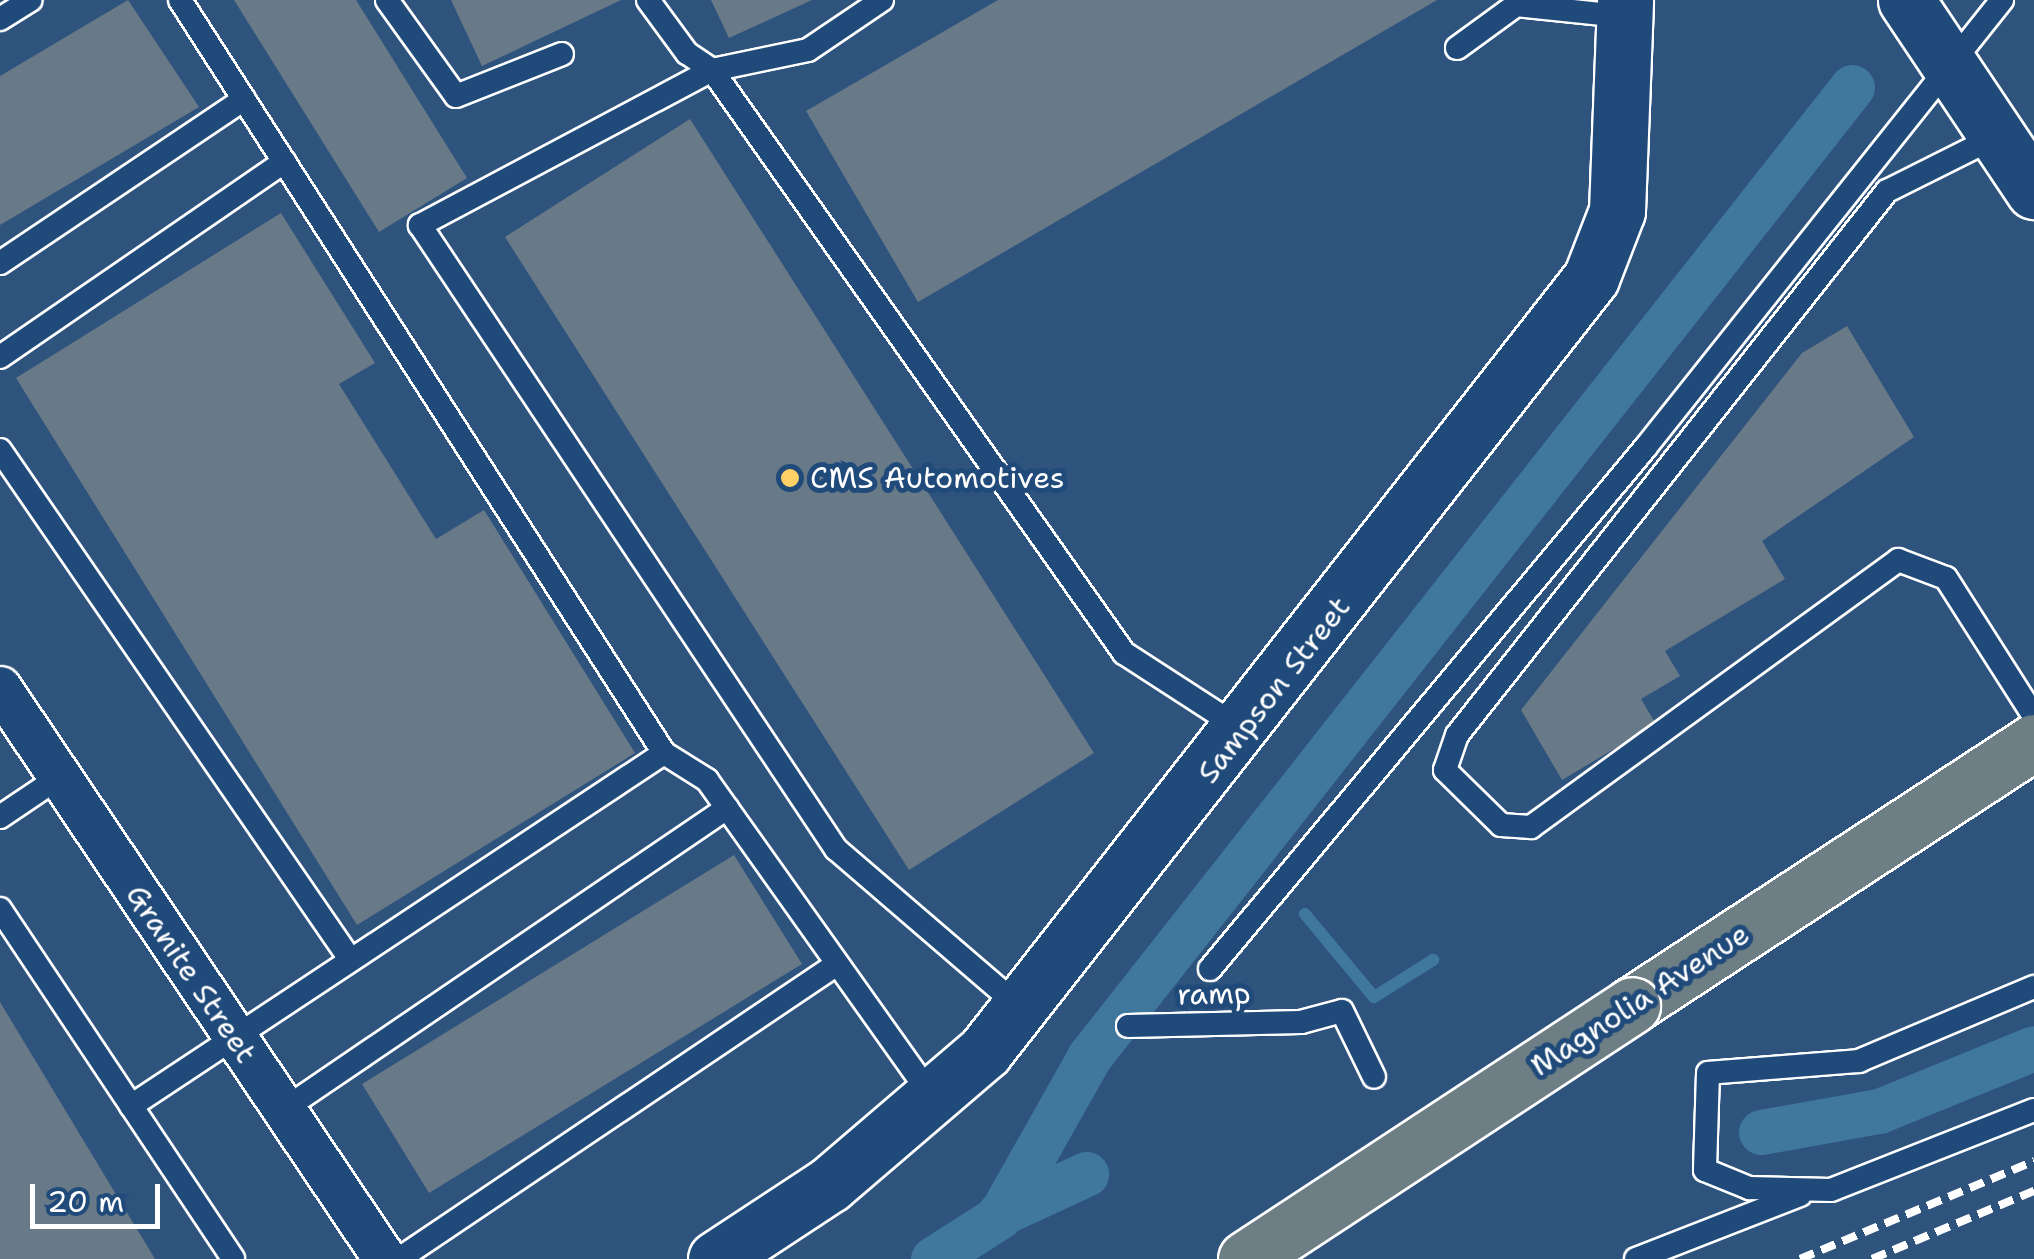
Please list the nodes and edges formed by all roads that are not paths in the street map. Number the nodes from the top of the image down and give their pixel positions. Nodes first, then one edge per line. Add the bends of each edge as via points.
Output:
1 (31, 0) edge
2 (180, 0) edge
3 (387, 0) edge
4 (648, 0) edge
5 (882, 0) edge
6 (1906, 0) edge
7 (2002, 0) edge
8 (1623, 8) edge
9 (0, 19) edge
10 (1457, 48) dead end
11 (562, 54) dead end
12 (712, 70) junction
13 (1953, 70) junction
14 (244, 99) junction
15 (2011, 136) edge
16 (284, 162) junction
17 (2034, 191) edge
18 (0, 263) edge
19 (0, 356) edge
20 (0, 450) edge
21 (0, 688) edge
22 (2034, 716) edge
23 (1243, 730) junction
24 (2034, 742) edge
25 (664, 753) junction
26 (58, 778) junction
27 (727, 808) junction
28 (0, 817) edge
29 (0, 910) edge
30 (350, 959) junction
31 (838, 964) junction
32 (1210, 968) dead end
33 (2034, 986) edge
34 (1021, 1008) junction
35 (1128, 1026) dead end
36 (233, 1036) junction
37 (1374, 1077) dead end
38 (932, 1097) junction
39 (131, 1106) junction
40 (283, 1110) junction
41 (2034, 1110) edge
42 (1818, 1190) junction
43 (233, 1259) edge
44 (384, 1259) edge
45 (399, 1259) edge
46 (716, 1259) edge
47 (1246, 1259) edge
48 (1636, 1259) edge

1 - 9 lane
2 - 14 lane
3 - 11 lane via 456,96
4 - 12 lane via 687,53
5 - 12 lane via 808,50
6 - 13 street
7 - 13 lane
8 - 10 lane via 1516,5
8 - 23 street, Sampson Street via 1617,211 1591,278
12 - 23 lane via 1124,654
12 - 34 lane via 420,225 836,849
13 - 15 street
13 - 32 lane
14 - 16 lane
14 - 18 lane
15 - 17 street
15 - 22 lane via 1887,191 1457,734 1444,770 1502,825 1531,827 1898,560 1946,578
16 - 19 lane
16 - 25 lane
20 - 30 lane
21 - 26 street, Granite Street
23 - 34 street, Sampson Street
24 - 47 main road, Magnolia Avenue, bridge
25 - 27 lane via 707,780
25 - 30 lane
26 - 28 lane
26 - 36 street, Granite Street
27 - 31 lane
27 - 40 lane
29 - 39 lane
30 - 36 lane
31 - 38 lane
31 - 45 lane
33 - 42 lane via 1859,1061 1708,1073 1705,1170 1749,1188
34 - 38 street, Sampson Street
35 - 37 lane, ramp via 1302,1022 1342,1011
36 - 39 lane
36 - 40 street, Granite Street
38 - 46 street, Sampson Street via 830,1184
39 - 43 lane
40 - 44 street, Granite Street
41 - 42 lane
42 - 48 lane via 1720,1219

